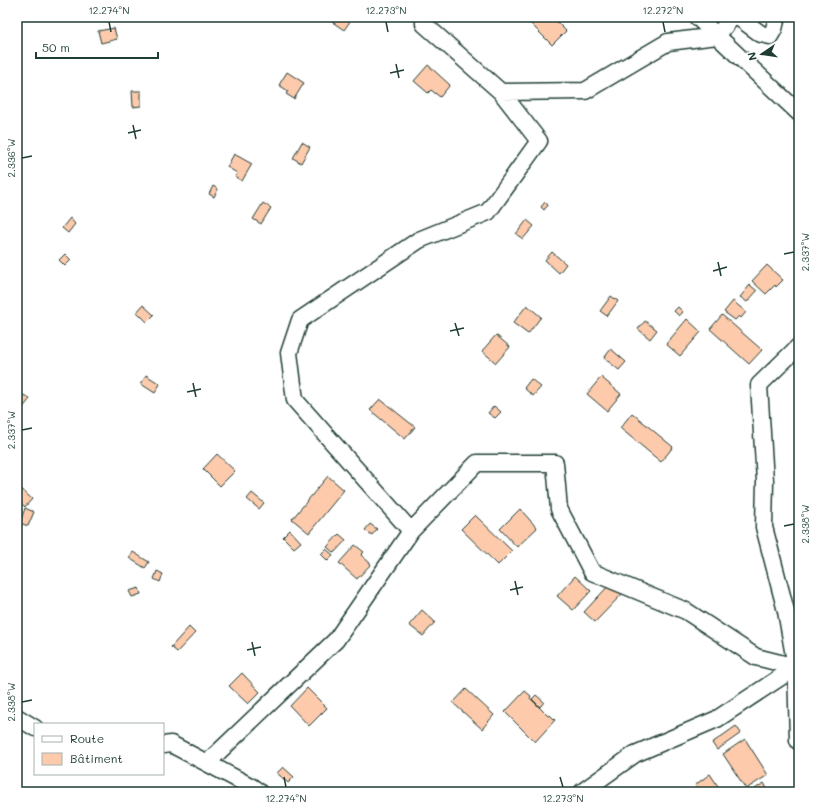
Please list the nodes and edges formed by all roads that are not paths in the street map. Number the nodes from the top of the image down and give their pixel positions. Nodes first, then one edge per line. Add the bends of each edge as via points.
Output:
1 (424, 17) edge
2 (697, 17) edge
3 (732, 17) edge
4 (738, 17) edge
5 (777, 17) edge
6 (717, 36) junction
7 (501, 92) junction
8 (799, 113) edge
9 (799, 346) edge
10 (411, 531) junction
11 (798, 666) edge
12 (17, 718) edge
13 (34, 727) edge
14 (799, 742) edge
15 (164, 745) edge
16 (207, 763) junction
17 (259, 792) edge
18 (582, 792) edge

1 - 7 street via 424,24
2 - 6 street
3 - 6 street
4 - 5 street via 761,34 770,36
6 - 7 street via 668,42 585,91
6 - 8 street
7 - 10 street via 538,141 488,212 419,240 300,320 289,353 295,400
9 - 11 street via 759,385 765,482 764,527
10 - 11 street via 476,463 555,463 559,508 592,572 686,610 756,657
10 - 16 street via 336,640
11 - 14 street
11 - 18 street via 717,719 635,754
12 - 13 street
15 - 16 street via 171,744
16 - 17 street

